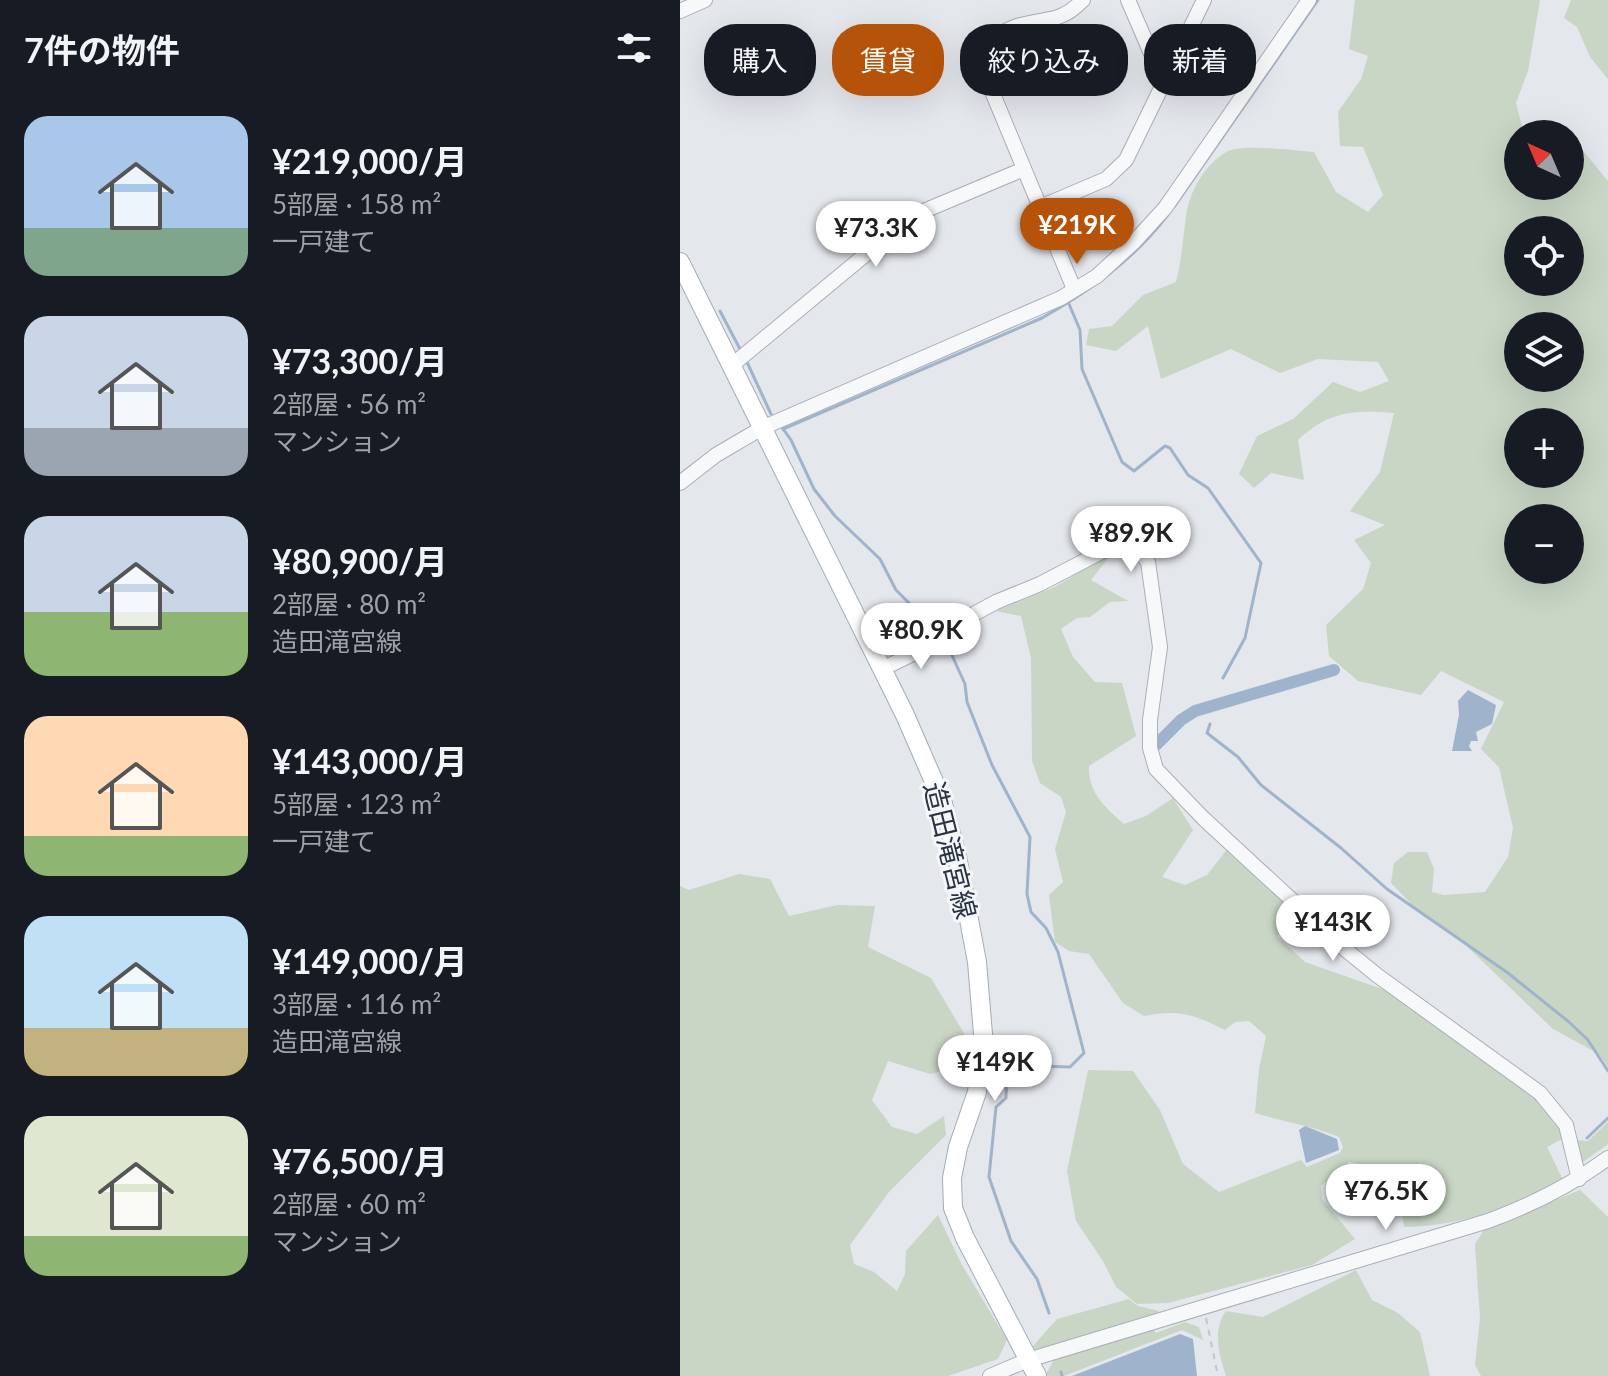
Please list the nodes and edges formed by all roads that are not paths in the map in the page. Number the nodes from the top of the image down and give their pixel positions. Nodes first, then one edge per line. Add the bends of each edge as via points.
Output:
1 (705, 0) edge
2 (1083, 0) edge
3 (1128, 0) edge
4 (1204, 0) edge
5 (1309, 0) edge
6 (680, 11) edge
7 (1192, 24) edge
8 (1144, 37) edge
9 (1157, 96) edge
10 (1024, 169) junction
11 (1040, 207) junction
12 (680, 262) edge
13 (1074, 289) junction
14 (731, 366) junction
15 (762, 428) junction
16 (680, 483) edge
17 (882, 669) junction
18 (1608, 1158) edge
19 (1579, 1179) junction
20 (1033, 1368) edge
21 (990, 1376) edge

1 - 6 street
2 - 10 street via 1070,14 1016,27 982,48 981,65
3 - 8 street
4 - 7 street
5 - 13 street via 1165,208 1097,276
9 - 11 street via 1126,160 1106,179
10 - 11 street
10 - 14 street via 912,216
11 - 13 street
12 - 14 main road, 造田滝宮線
13 - 15 street
14 - 15 main road, 造田滝宮線
15 - 16 street
15 - 17 main road, 造田滝宮線
17 - 19 street via 943,638 972,615 1103,551 1119,546 1138,550 1148,562 1160,647 1150,720 1156,769 1357,959 1540,1093 1566,1125
17 - 20 main road, 造田滝宮線 via 942,800 977,962 981,1062 952,1178 953,1208
18 - 19 street
19 - 20 street via 1488,1221 1203,1308
20 - 21 street

